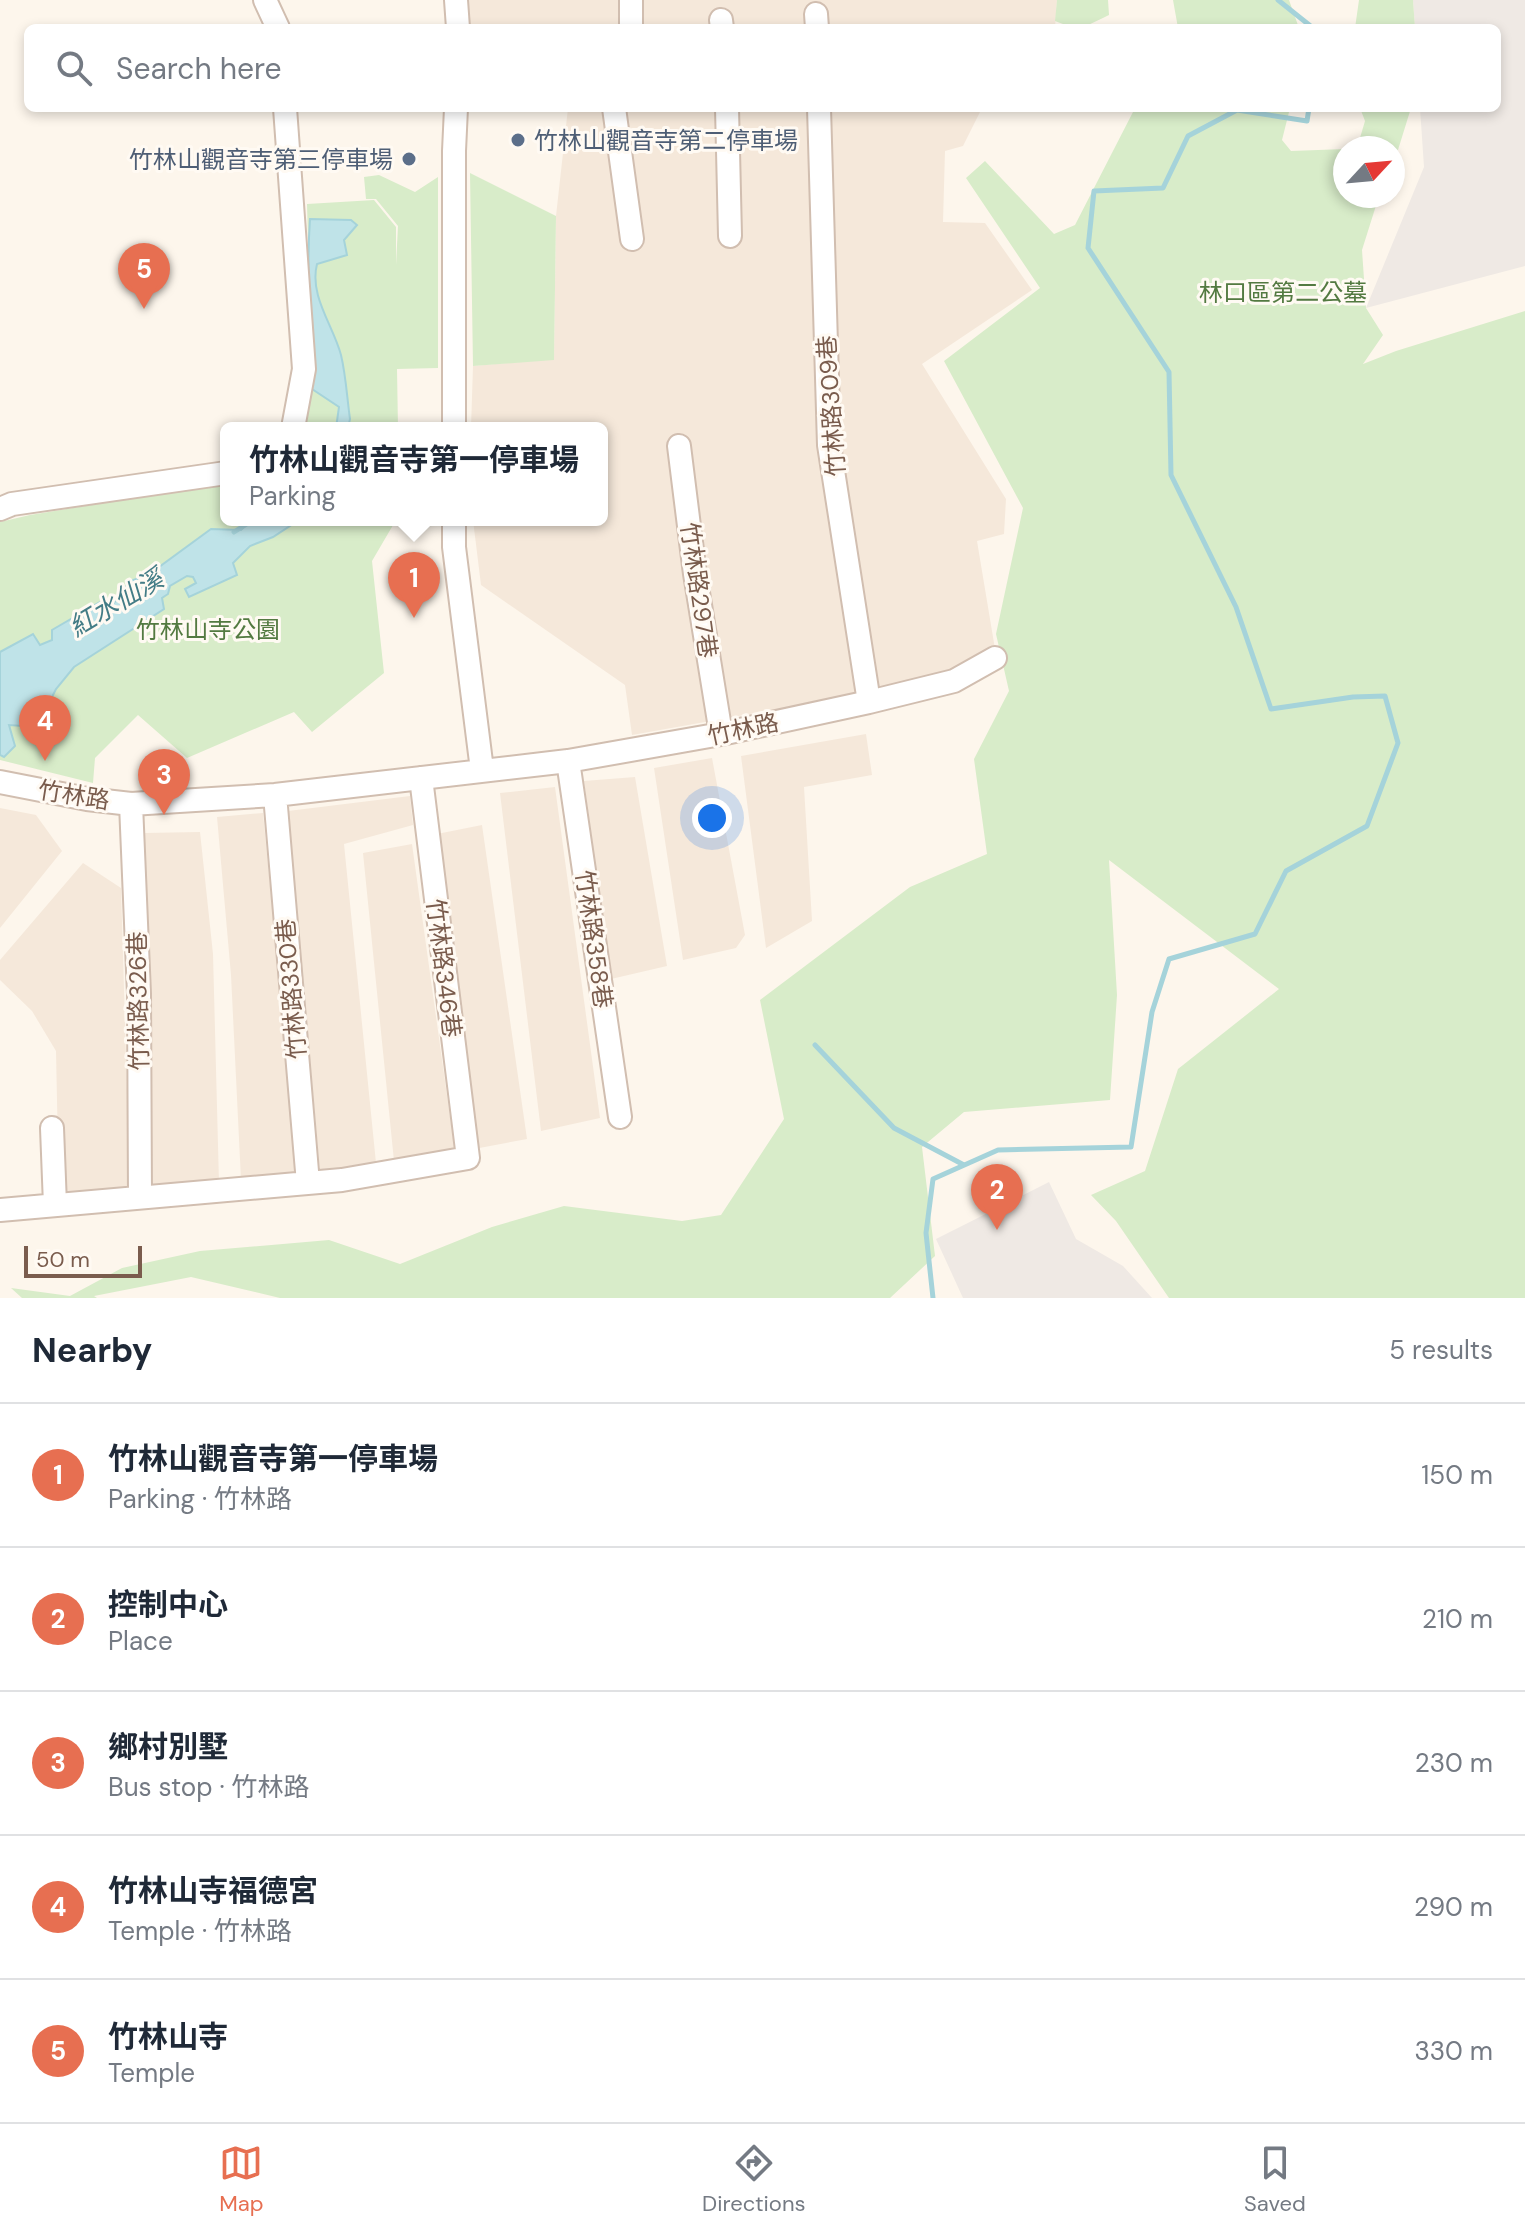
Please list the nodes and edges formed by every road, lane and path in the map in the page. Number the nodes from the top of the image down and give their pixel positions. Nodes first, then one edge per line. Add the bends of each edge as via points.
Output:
1 (265, 0) edge
2 (456, 0) edge
3 (631, 0) edge
4 (276, 24) edge
5 (458, 24) edge
6 (631, 24) edge
7 (285, 112) edge
8 (456, 112) edge
9 (615, 112) edge
10 (727, 112) edge
11 (819, 112) edge
12 (730, 236) dead end
13 (632, 239) dead end
14 (294, 422) edge
15 (454, 422) edge
16 (679, 446) dead end
17 (220, 474) edge
18 (0, 509) edge
19 (454, 526) edge
20 (995, 658) dead end
21 (869, 702) junction
22 (721, 734) junction
23 (568, 761) junction
24 (482, 770) junction
25 (421, 778) junction
26 (0, 782) edge
27 (275, 795) junction
28 (131, 804) junction
29 (620, 1117) dead end
30 (52, 1128) dead end
31 (308, 1183) junction
32 (140, 1197) junction
33 (55, 1205) junction
34 (0, 1210) edge

1 - 4 street
2 - 5 street
3 - 6 street
7 - 14 street via 304,369
8 - 15 street
9 - 13 street
10 - 12 street
11 - 21 street, 竹林路309巷 via 829,445
16 - 22 street, 竹林路297巷
17 - 18 street
19 - 24 street
20 - 21 street, 竹林路 via 954,681
21 - 22 street, 竹林路
22 - 23 street, 竹林路
23 - 24 street, 竹林路
23 - 29 street, 竹林路358巷
24 - 25 street, 竹林路
25 - 27 street, 竹林路
25 - 31 street, 竹林路346巷 via 468,1158
26 - 28 street, 竹林路
27 - 28 street, 竹林路
27 - 31 street, 竹林路330巷
28 - 32 street, 竹林路326巷
30 - 33 street
31 - 32 street
32 - 33 street
33 - 34 street

